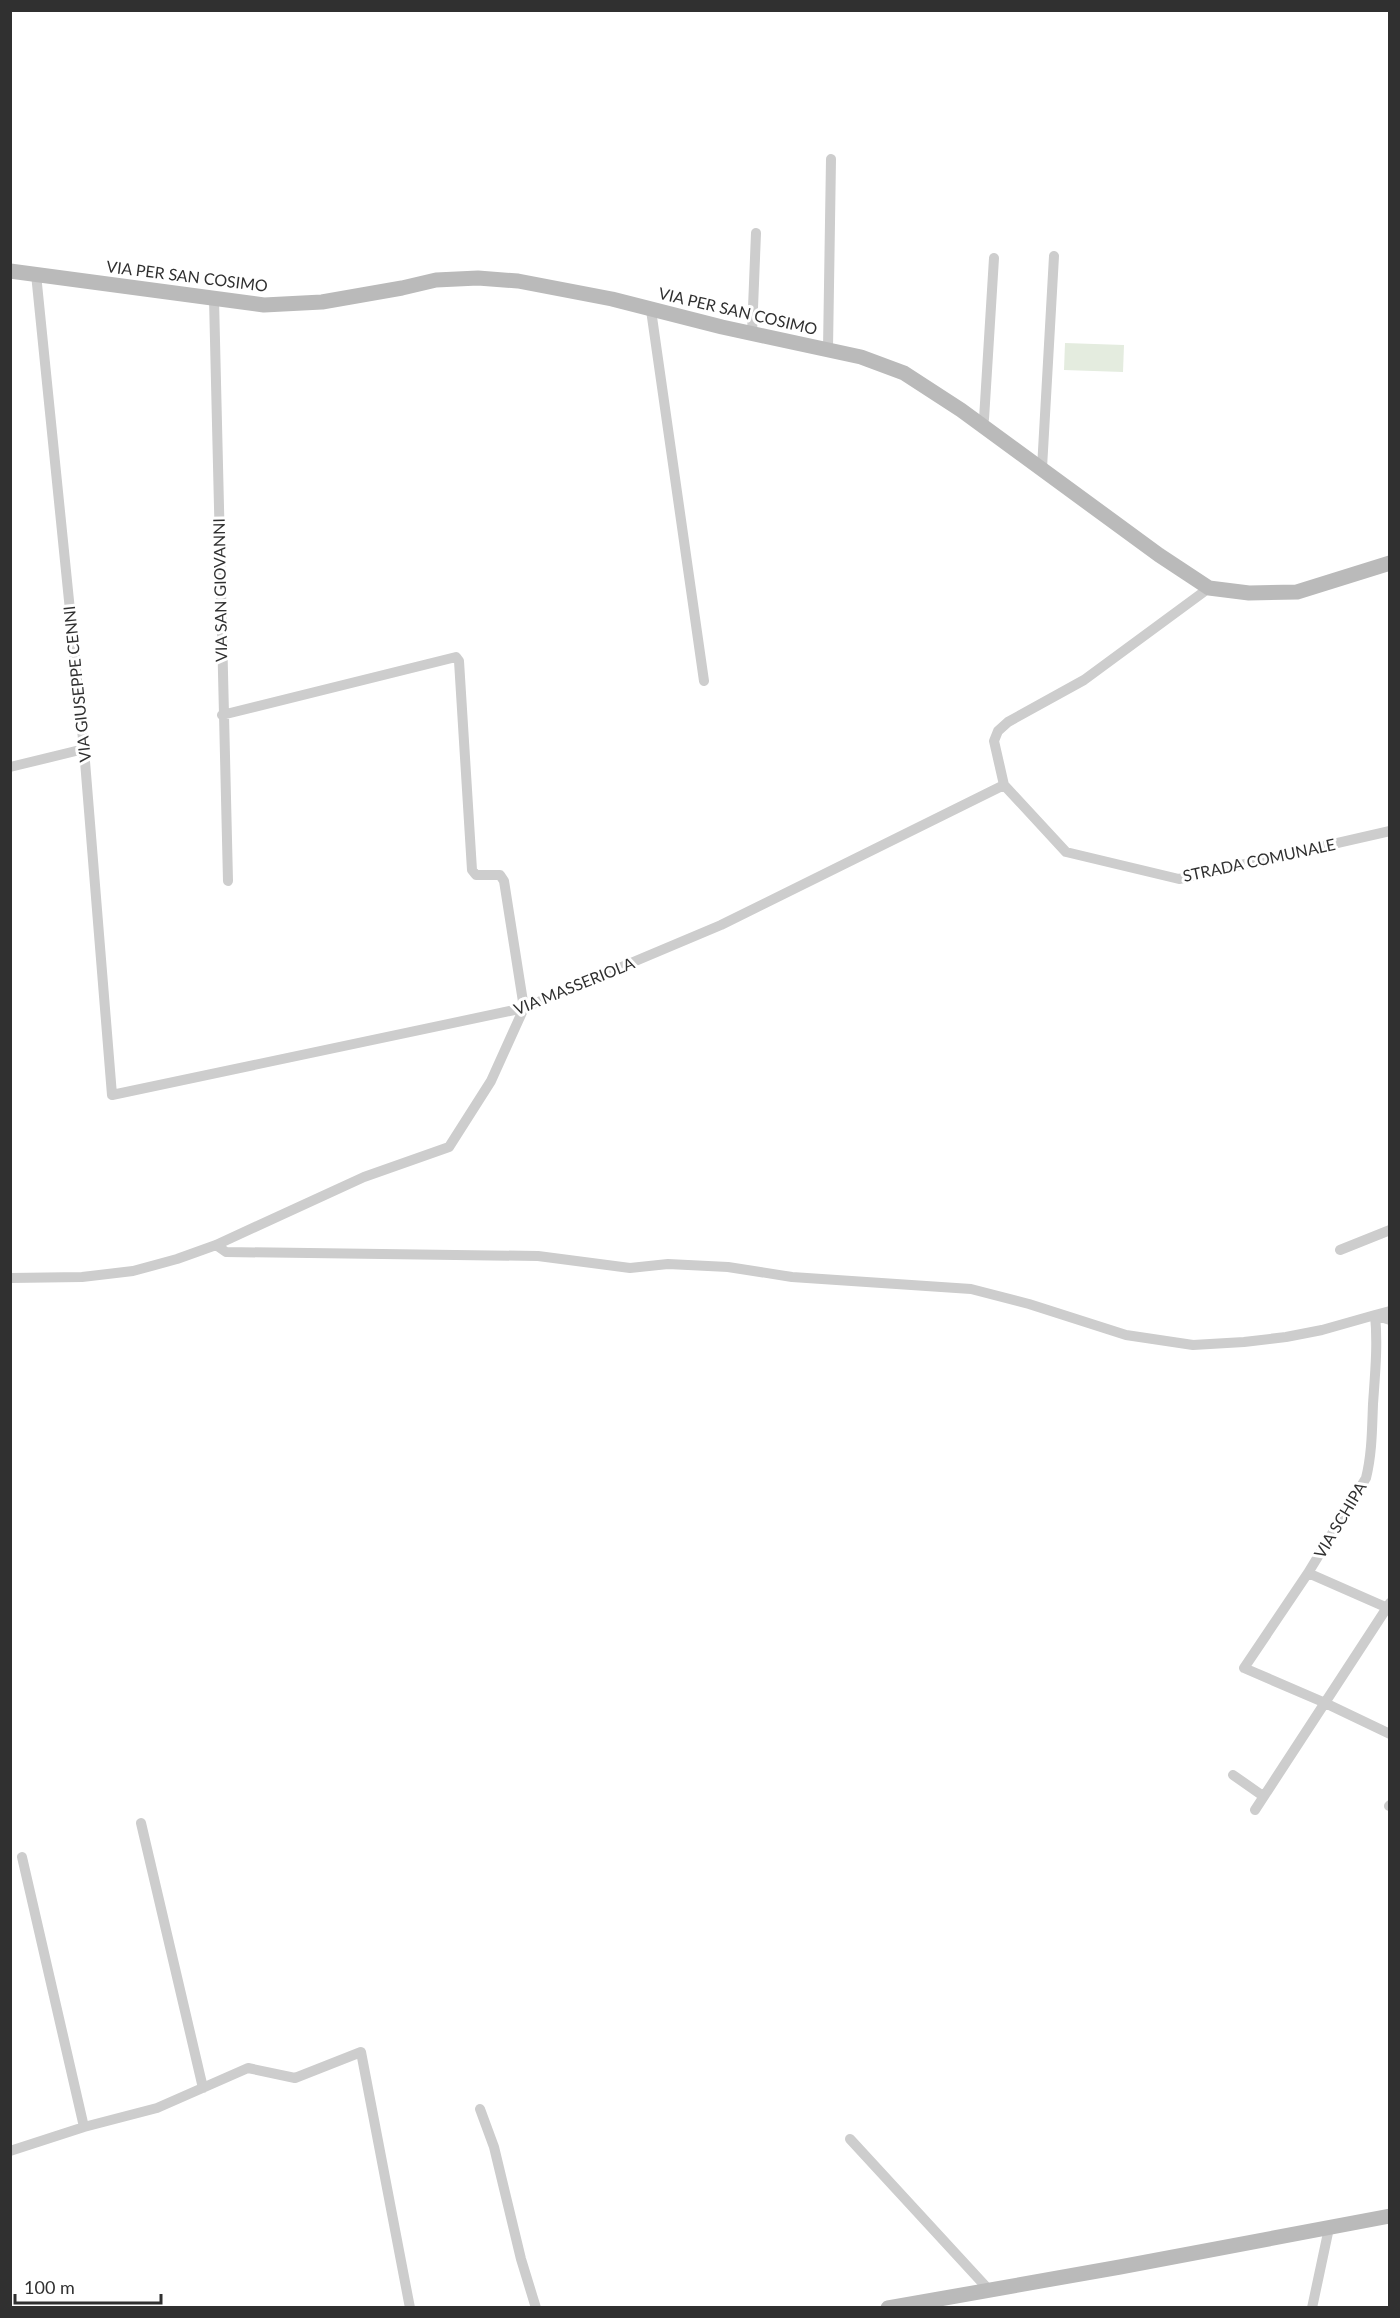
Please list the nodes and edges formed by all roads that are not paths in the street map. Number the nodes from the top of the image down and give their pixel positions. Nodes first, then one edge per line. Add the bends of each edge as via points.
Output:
1 (831, 159) dead end
2 (756, 233) dead end
3 (1054, 256) dead end
4 (994, 258) dead end
5 (10, 271) edge
6 (36, 274) junction
7 (214, 299) junction
8 (651, 310) junction
9 (752, 333) junction
10 (828, 349) junction
11 (982, 425) junction
12 (1042, 468) junction
13 (1389, 563) edge
14 (1209, 588) junction
15 (704, 681) dead end
16 (222, 715) junction
17 (84, 749) junction
18 (10, 766) edge
19 (1004, 786) junction
20 (1389, 831) edge
21 (228, 881) dead end
22 (524, 1008) junction
23 (112, 1095) joint
24 (1389, 1230) edge
25 (216, 1245) junction
26 (1340, 1251) dead end
27 (10, 1278) edge
28 (1389, 1311) edge
29 (1375, 1315) junction
30 (1389, 1320) edge
31 (1308, 1573) junction
32 (1388, 1606) edge
33 (1323, 1702) junction
34 (1389, 1734) edge
35 (1233, 1775) dead end
36 (1263, 1796) junction
37 (1255, 1810) dead end
38 (141, 1823) dead end
39 (22, 1857) dead end
40 (202, 2088) junction
41 (480, 2109) dead end
42 (84, 2127) junction
43 (850, 2139) dead end
44 (10, 2151) edge
45 (1389, 2216) edge
46 (1329, 2228) junction
47 (988, 2290) junction
48 (410, 2307) edge
49 (536, 2307) edge
50 (888, 2307) edge
51 (1312, 2307) edge

1 - 10 street
2 - 9 street
3 - 12 street
4 - 11 street
5 - 6 street, VIA PER SAN COSIMO
6 - 7 street, VIA PER SAN COSIMO
6 - 17 street, VIA GIUSEPPE CENNI
7 - 8 street, VIA PER SAN COSIMO via 264,305 322,302 436,280 478,278 518,281
7 - 16 street, VIA SAN GIOVANNI
8 - 9 street, VIA PER SAN COSIMO
8 - 15 street
9 - 10 street, VIA PER SAN COSIMO
10 - 11 street, VIA PER SAN COSIMO via 904,374
11 - 12 street, VIA PER SAN COSIMO
12 - 14 street, VIA PER SAN COSIMO
13 - 14 street, VIA PER SAN COSIMO via 1297,592 1249,593
14 - 19 street via 1084,680 998,731 994,741
16 - 21 street, VIA SAN GIOVANNI
16 - 22 street via 456,657 472,870 476,875 500,875 504,881
17 - 18 street
17 - 23 street, VIA GIUSEPPE CENNI
19 - 20 street, STRADA COMUNALE via 1066,852 1179,879
19 - 22 street, VIA MASSERIOLA via 721,925
22 - 23 street, VIA MASSERIOLA
22 - 25 street via 491,1081 449,1147 364,1177
24 - 26 street
25 - 27 street via 134,1271 82,1277
25 - 29 street via 226,1252 538,1256 630,1268 668,1264 728,1267 792,1277 971,1289 1126,1335 1193,1345 1286,1337
28 - 29 street
29 - 30 street
29 - 31 street, VIA SCHIPA via 1370,1462 1366,1478
31 - 32 street
31 - 33 street, VIA SCHIPA via 1244,1668
32 - 33 street
33 - 34 street
33 - 36 street
35 - 36 street
36 - 37 street
38 - 40 street
39 - 42 street
40 - 42 street via 157,2108
40 - 48 street via 248,2068 295,2078 362,2052
41 - 49 street via 494,2147
42 - 44 street
43 - 47 street
45 - 46 street
46 - 47 street
46 - 51 street
47 - 50 street

